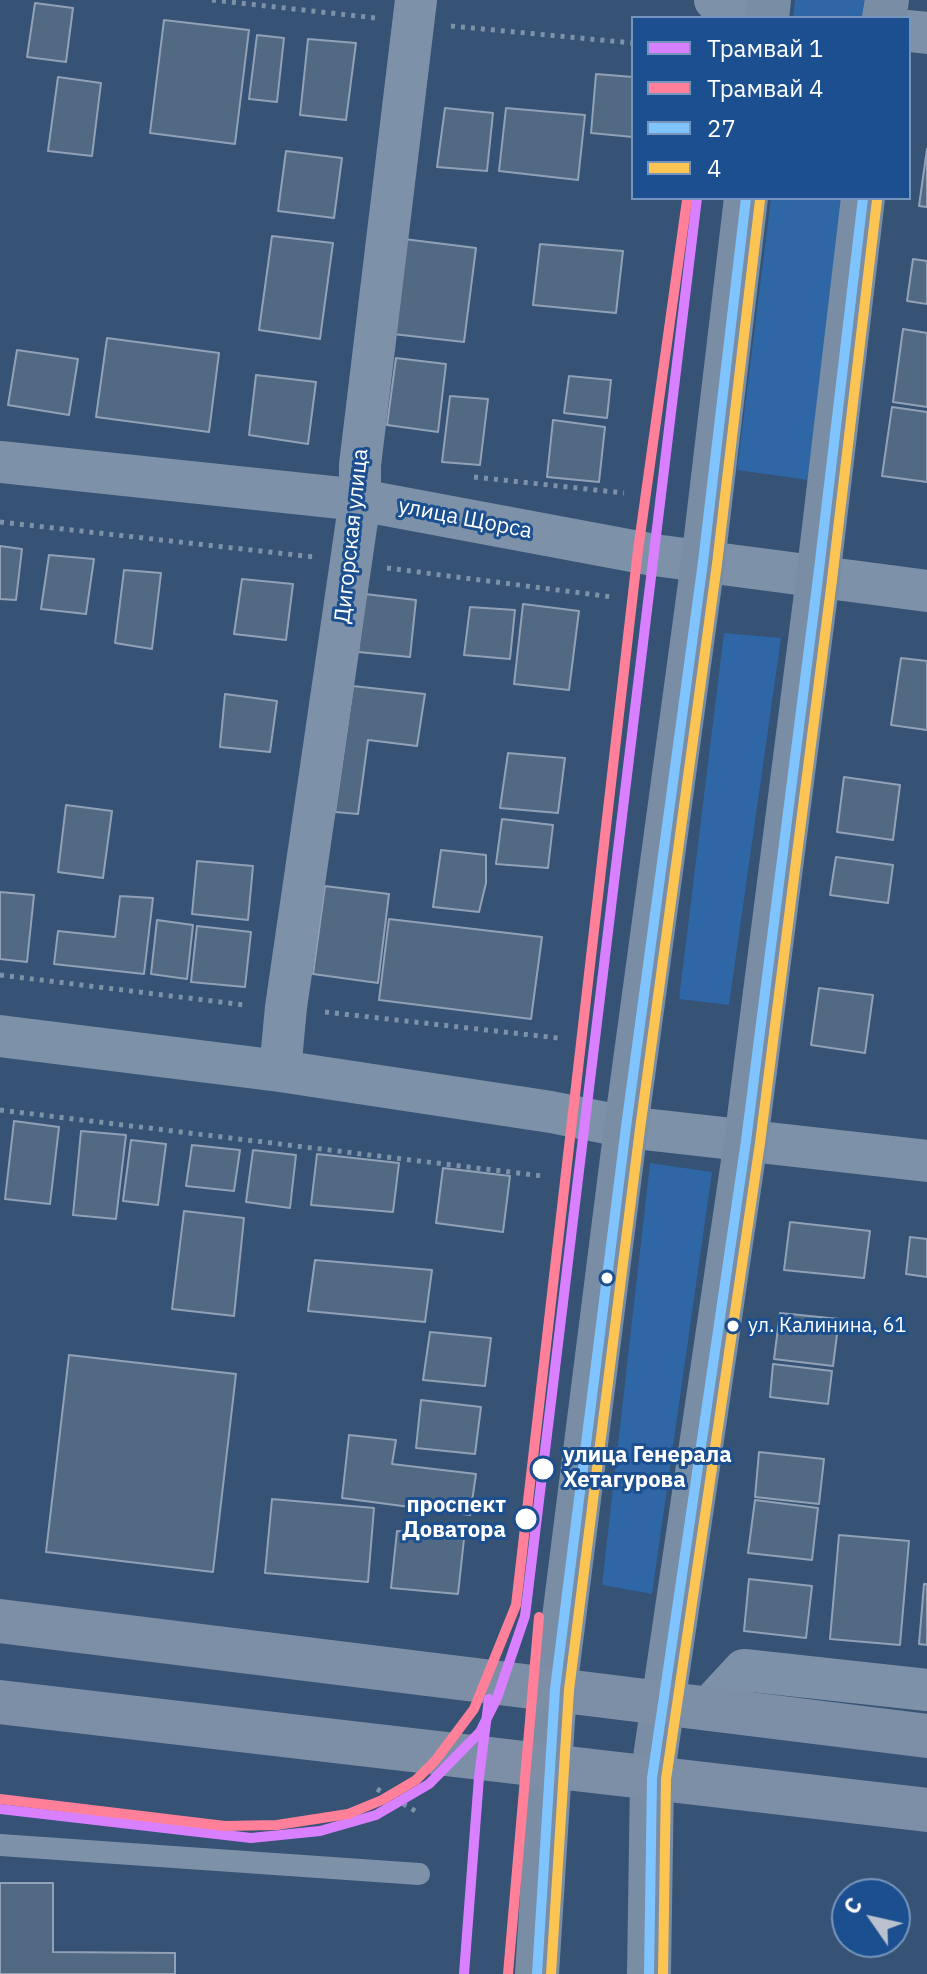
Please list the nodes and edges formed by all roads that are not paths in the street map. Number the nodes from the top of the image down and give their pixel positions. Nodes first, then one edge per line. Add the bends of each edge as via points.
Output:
1 (416, 0) edge
2 (715, 0) edge
3 (768, 8) edge
4 (746, 200) edge
5 (863, 200) edge
6 (0, 462) edge
7 (360, 500) junction
8 (703, 562) junction
9 (818, 578) junction
10 (927, 591) edge
11 (0, 1036) edge
12 (280, 1071) junction
13 (626, 1127) junction
14 (746, 1141) junction
15 (927, 1161) edge
16 (0, 1621) edge
17 (555, 1689) junction
18 (927, 1690) edge
19 (0, 1702) edge
20 (663, 1704) junction
21 (708, 1709) junction
22 (927, 1736) edge
23 (549, 1765) junction
24 (652, 1778) junction
25 (927, 1810) edge
26 (0, 1845) edge
27 (419, 1874) dead end
28 (537, 1974) edge
29 (649, 1974) edge

1 - 7 street, Дигорская улица
2 - 3 street
4 - 8 main road
5 - 9 main road
6 - 7 street, улица Щорса
7 - 8 street, улица Щорса
7 - 12 street, Дигорская улица
8 - 9 street, улица Щорса
8 - 13 main road
9 - 10 street, улица Щорса
9 - 14 main road
11 - 12 street
12 - 13 street
13 - 14 street
13 - 17 main road
14 - 15 street
14 - 20 main road
16 - 17 main road
17 - 20 main road
17 - 23 main road
18 - 21 street via 744,1670
19 - 23 main road
20 - 21 main road
20 - 24 main road
21 - 22 main road
23 - 24 main road
23 - 28 main road
24 - 25 main road
24 - 29 main road
26 - 27 lane

